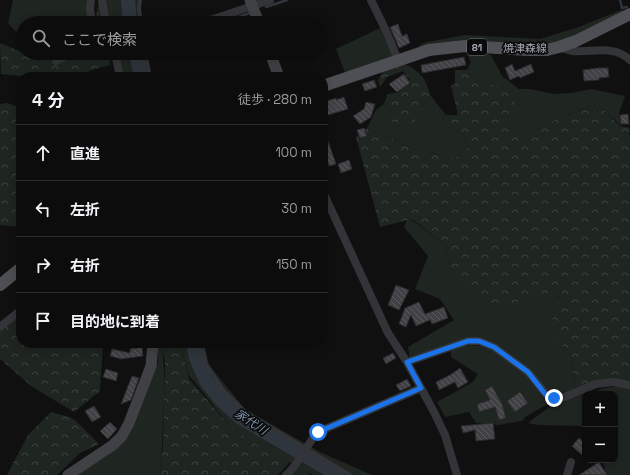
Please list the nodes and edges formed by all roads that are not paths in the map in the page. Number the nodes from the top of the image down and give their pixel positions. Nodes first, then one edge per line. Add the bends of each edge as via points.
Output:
1 (91, 0) edge
2 (102, 0) edge
3 (140, 0) edge
4 (270, 0) edge
5 (371, 0) edge
6 (252, 3) edge
7 (630, 14) edge
8 (91, 16) edge
9 (105, 16) edge
10 (140, 16) edge
11 (220, 16) edge
12 (257, 16) edge
13 (559, 47) junction
14 (116, 60) edge
15 (146, 60) edge
16 (273, 60) edge
17 (398, 60) junction
18 (630, 60) edge
19 (119, 72) edge
20 (149, 72) edge
21 (277, 72) edge
22 (328, 84) edge
23 (328, 210) edge
24 (16, 272) edge
25 (0, 285) edge
26 (16, 314) edge
27 (0, 328) edge
28 (153, 348) edge
29 (202, 348) edge
30 (407, 362) junction
31 (630, 385) edge
32 (421, 388) junction
33 (306, 449) junction
34 (571, 462) dead end
35 (68, 475) edge
36 (286, 475) edge
37 (350, 475) edge
38 (457, 475) edge
39 (567, 475) edge

1 - 8 street
2 - 9 street
3 - 10 lane
4 - 6 street
5 - 17 street
6 - 11 street
6 - 12 street
7 - 13 main road, 焼津森線 / 81
13 - 17 main road, 焼津森線 / 81 via 528,50 465,46 429,50
13 - 18 street via 570,51 616,52
14 - 19 street
15 - 20 lane
16 - 21 street
17 - 22 main road, 焼津森線 / 81
23 - 30 street via 388,333
24 - 25 main road
26 - 27 street
28 - 35 street via 151,366 130,424 113,445
29 - 33 lane via 206,364 232,400 244,411
30 - 31 street via 468,341 479,341 494,347 528,372 546,395 554,398 565,397 596,384 612,382
30 - 32 street
32 - 33 street via 318,432
32 - 38 street via 445,435
33 - 36 street
33 - 37 lane
34 - 39 street

